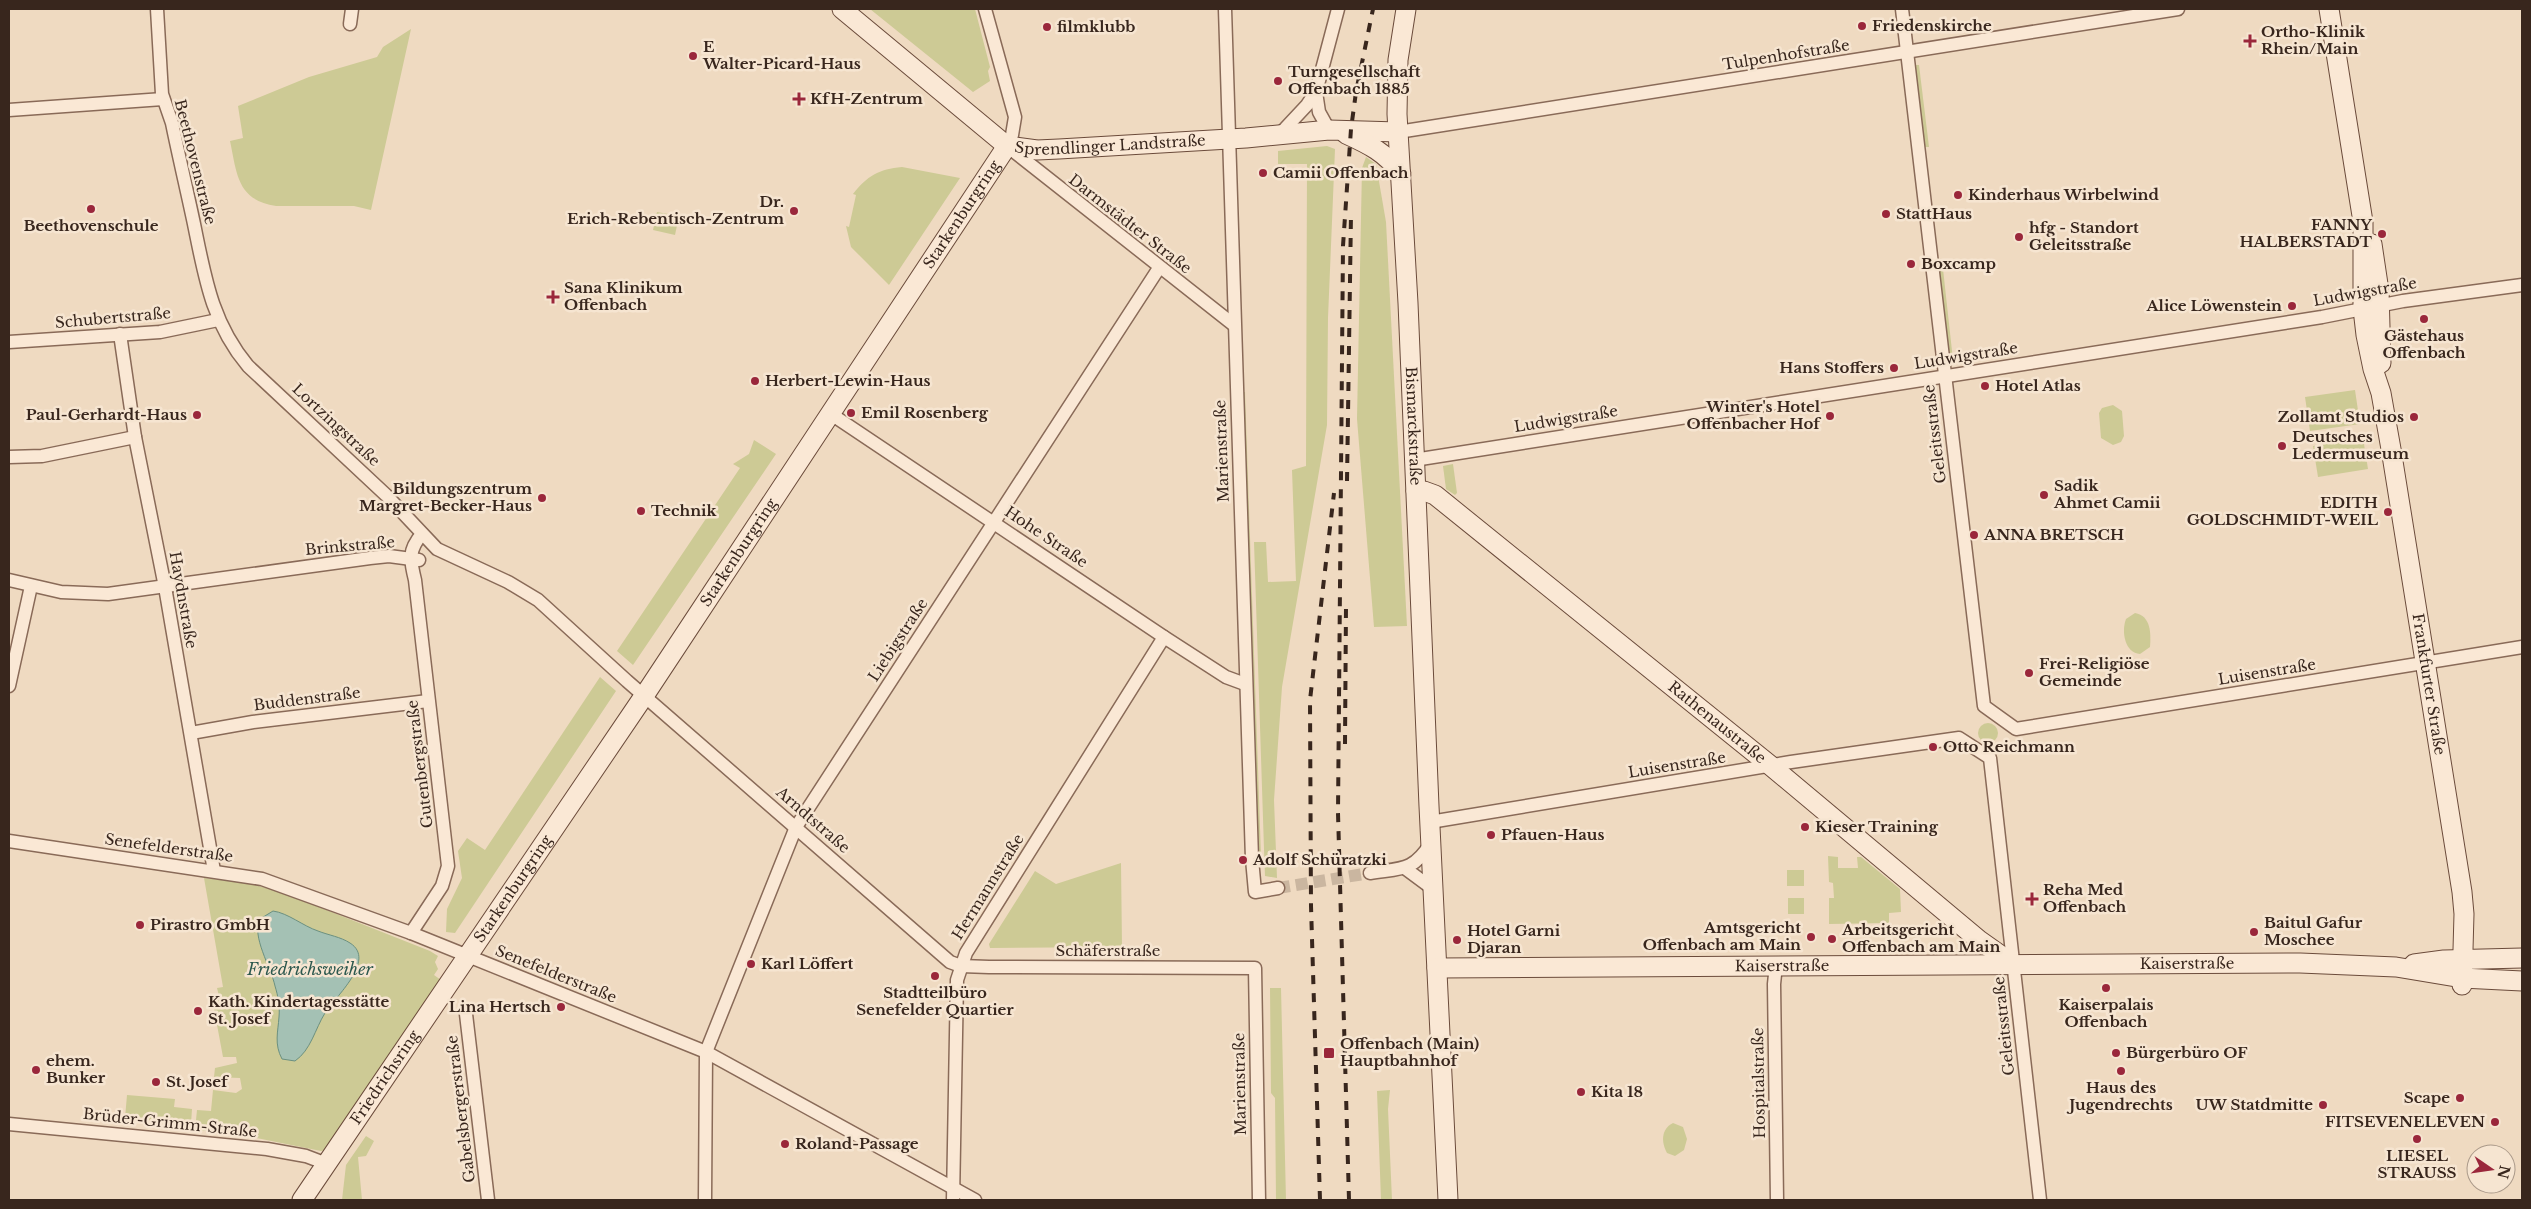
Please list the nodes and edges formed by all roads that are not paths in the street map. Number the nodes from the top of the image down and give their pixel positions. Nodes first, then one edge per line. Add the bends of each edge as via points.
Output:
1 (157, 9) edge
2 (352, 9) edge
3 (842, 9) edge
4 (985, 9) edge
5 (1225, 9) edge
6 (1338, 9) edge
7 (1406, 9) edge
8 (1902, 9) edge
9 (2178, 9) edge
10 (2329, 9) edge
11 (350, 24) dead end
12 (1907, 52) junction
13 (1316, 92) junction
14 (163, 99) junction
15 (9, 110) edge
16 (1335, 131) junction
17 (1398, 132) junction
18 (1278, 136) junction
19 (1228, 139) junction
20 (1007, 146) junction
21 (1401, 174) junction
22 (1159, 268) junction
23 (2522, 285) edge
24 (2371, 308) junction
25 (218, 320) junction
26 (1234, 325) junction
27 (120, 334) junction
28 (9, 342) edge
29 (1944, 376) junction
30 (830, 414) junction
31 (135, 437) junction
32 (9, 457) edge
33 (1414, 460) junction
34 (1416, 491) junction
35 (996, 522) junction
36 (422, 534) junction
37 (437, 549) junction
38 (414, 559) junction
39 (9, 580) edge
40 (31, 586) junction
41 (165, 587) junction
42 (1164, 637) junction
43 (2522, 647) edge
44 (2425, 663) junction
45 (1245, 684) junction
46 (9, 686) edge
47 (644, 696) junction
48 (428, 701) junction
49 (2016, 729) joint
50 (190, 733) junction
51 (1959, 738) joint
52 (1771, 766) junction
53 (1430, 822) junction
54 (796, 827) junction
55 (9, 842) edge
56 (1431, 844) junction
57 (1406, 868) junction
58 (214, 871) junction
59 (1370, 873) tunnel mouth
60 (1278, 888) tunnel mouth
61 (1433, 889) junction
62 (412, 933) junction
63 (468, 957) junction
64 (2522, 958) edge
65 (2014, 964) junction
66 (1776, 965) junction
67 (961, 966) junction
68 (1255, 968) joint
69 (1437, 968) junction
70 (2462, 974) junction
71 (2522, 981) edge
72 (466, 1014) dead end
73 (706, 1052) junction
74 (9, 1124) edge
75 (327, 1164) junction
76 (953, 1194) edge
77 (302, 1200) edge
78 (488, 1200) edge
79 (705, 1200) edge
80 (975, 1200) edge
81 (1259, 1200) edge
82 (1448, 1200) edge
83 (1777, 1200) edge
84 (2040, 1200) edge

1 - 14 street, Beethovenstraße
2 - 11 street
3 - 20 main road, Sprendlinger Landstraße
4 - 20 street via 1015,117
5 - 19 street, Marienstraße
6 - 13 street
7 - 17 main road, Bismarckstraße via 1397,76
8 - 12 street, Geleitsstraße
9 - 12 street, Tulpenhofstraße
10 - 24 main road, Frankfurter Straße via 2362,222 2372,244
12 - 17 street, Tulpenhofstraße
12 - 29 street, Geleitsstraße
13 - 16 street via 1319,112
13 - 18 street
14 - 15 street
14 - 25 street, Beethovenstraße via 172,123 207,286
16 - 17 main road, Sprendlinger Landstraße
16 - 18 main road, Sprendlinger Landstraße
16 - 21 main road via 1378,149
17 - 21 main road, Bismarckstraße
18 - 19 main road, Sprendlinger Landstraße
19 - 20 main road, Sprendlinger Landstraße via 1037,150
19 - 26 street, Marienstraße
20 - 22 street, Darmstädter Straße
20 - 30 main road, Starkenburgring
21 - 33 main road, Bismarckstraße
22 - 26 street, Darmstädter Straße
22 - 35 street, Liebigstraße
23 - 24 street, Ludwigstraße
24 - 29 street, Ludwigstraße
24 - 44 main road, Frankfurter Straße via 2371,361 2381,392
25 - 27 street, Schubertstraße via 177,329
25 - 36 street, Lortzingstraße via 248,366 386,495
26 - 45 street, Marienstraße
27 - 28 street, Schubertstraße
27 - 31 street, Haydnstraße
29 - 33 street, Ludwigstraße
29 - 49 street, Geleitsstraße via 1984,706
30 - 35 street, Hohe Straße
30 - 47 main road, Starkenburgring
31 - 32 street via 42,456
31 - 41 street, Haydnstraße
33 - 34 main road, Bismarckstraße
34 - 52 main road, Rathenaustraße via 1435,495
34 - 53 main road, Bismarckstraße
35 - 42 street, Hohe Straße
35 - 54 street, Liebigstraße
36 - 37 street, Lortzingstraße
36 - 38 street, Gutenbergstraße via 411,550
37 - 38 street
37 - 47 street via 531,595
38 - 41 street, Brinkstraße via 370,558
38 - 48 street, Gutenbergstraße
39 - 40 street, Brinkstraße
40 - 41 street, Brinkstraße via 92,595
40 - 46 street
41 - 50 street, Haydnstraße
42 - 45 street, Hohe Straße via 1226,677
42 - 67 street, Hermannstraße via 970,943
43 - 44 street, Luisenstraße
44 - 49 street, Luisenstraße
44 - 70 main road, Frankfurter Straße via 2462,892
45 - 60 street, Marienstraße via 1255,892
47 - 54 street, Arndtstraße
47 - 63 main road, Starkenburgring
48 - 50 street, Buddenstraße via 253,722
48 - 62 street, Gutenbergstraße via 448,866 442,886
50 - 58 street, Haydnstraße
51 - 52 street, Luisenstraße
51 - 65 street, Geleitsstraße via 1990,758
52 - 53 street, Luisenstraße
52 - 65 main road, Rathenaustraße via 1979,940
53 - 56 main road, Bismarckstraße
54 - 67 street, Arndtstraße via 946,959
54 - 73 street, Liebigstraße
55 - 58 street, Senefelderstraße
56 - 57 street via 1419,860
56 - 61 main road, Bismarckstraße
57 - 59 street
57 - 61 street
58 - 62 street, Senefelderstraße via 262,879
61 - 69 main road, Bismarckstraße
62 - 63 street, Senefelderstraße
63 - 73 street, Senefelderstraße
63 - 75 main road, Friedrichsring
64 - 70 main road, Kaiserstraße
65 - 66 main road, Kaiserstraße
65 - 70 main road, Kaiserstraße via 2290,963 2396,967
65 - 84 street, Geleitsstraße
66 - 69 main road, Kaiserstraße
66 - 83 street, Hospitalstraße
67 - 68 street, Schäferstraße
67 - 76 street, Hermannstraße via 957,980
68 - 81 street, Marienstraße
69 - 82 main road, Bismarckstraße
70 - 71 main road, Kaiserstraße
72 - 78 street, Gabelsbergerstraße
73 - 76 street, Senefelderstraße
73 - 79 street
74 - 75 street, Brüder-Grimm-Straße via 267,1149 306,1156
75 - 77 main road, Friedrichsring
76 - 80 street, Senefelderstraße

